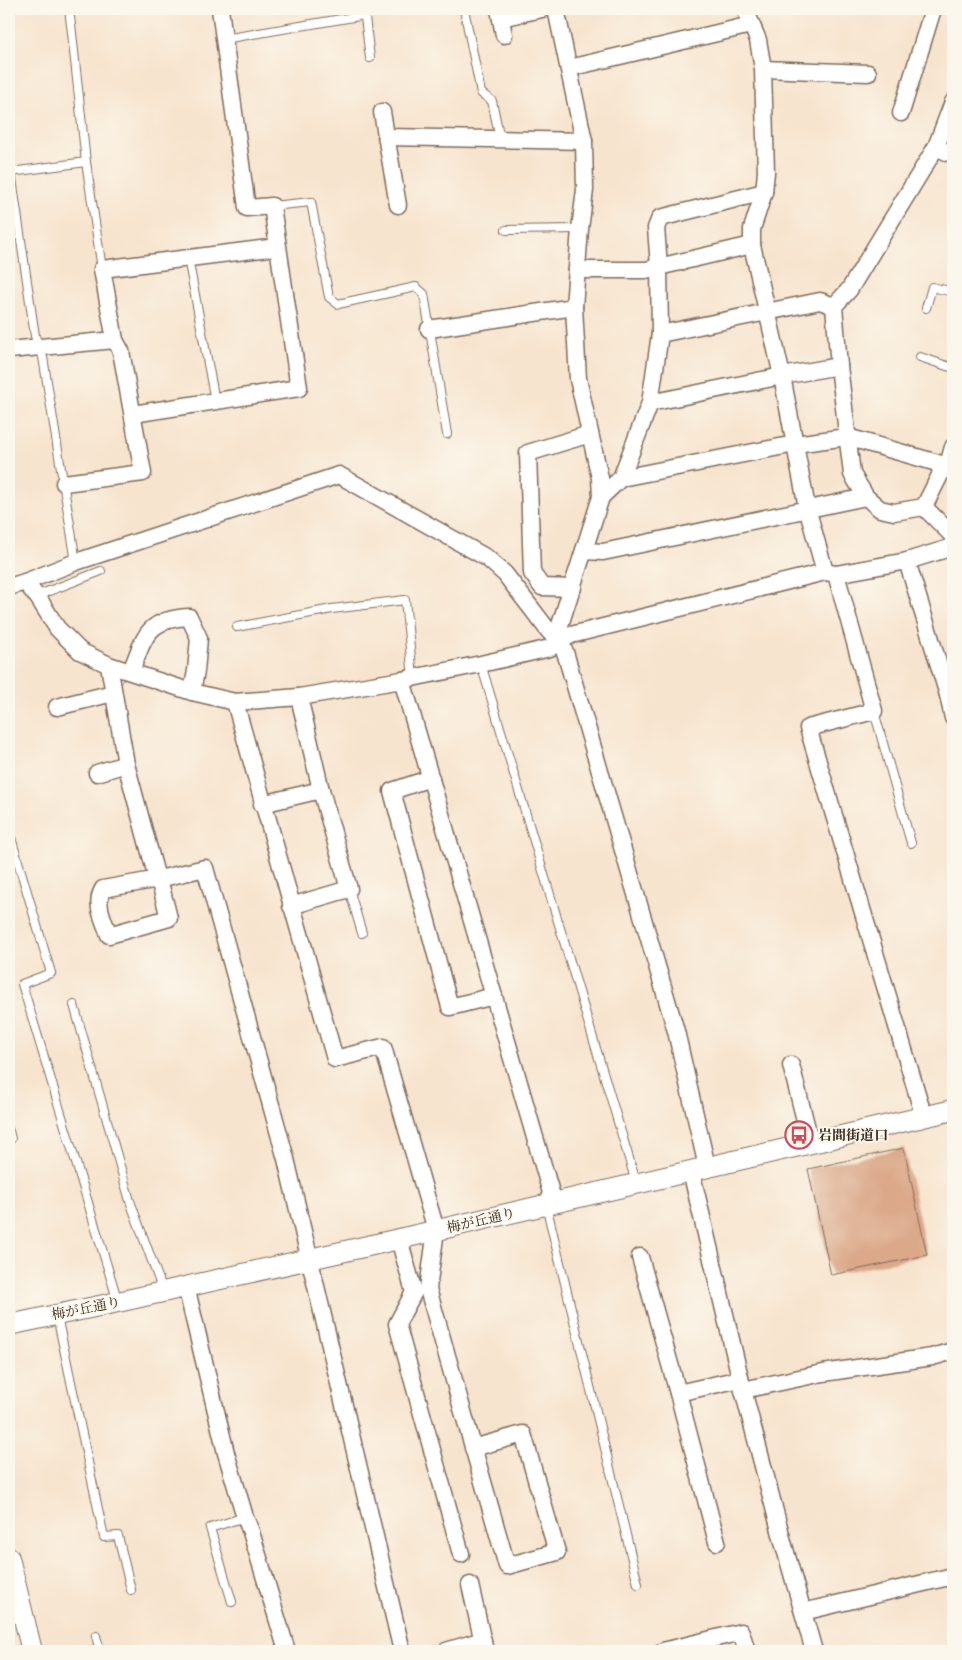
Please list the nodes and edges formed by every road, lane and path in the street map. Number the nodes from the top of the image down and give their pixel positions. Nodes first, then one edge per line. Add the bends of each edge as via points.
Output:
1 (68, 9) edge
2 (220, 9) edge
3 (464, 9) edge
4 (542, 9) edge
5 (556, 9) edge
6 (745, 9) edge
7 (933, 9) edge
8 (364, 12) edge
9 (500, 14) edge
10 (751, 25) junction
11 (504, 35) dead end
12 (224, 39) junction
13 (370, 58) dead end
14 (569, 68) junction
15 (763, 69) junction
16 (868, 72) dead end
17 (953, 102) edge
18 (382, 112) dead end
19 (901, 113) dead end
20 (387, 137) junction
21 (500, 140) junction
22 (584, 141) junction
23 (936, 147) junction
24 (953, 155) edge
25 (86, 162) junction
26 (764, 192) junction
27 (398, 205) dead end
28 (272, 206) junction
29 (580, 229) junction
30 (506, 230) dead end
31 (752, 245) junction
32 (277, 248) junction
33 (188, 258) junction
34 (659, 266) junction
35 (102, 269) junction
36 (577, 270) junction
37 (953, 292) edge
38 (834, 306) junction
39 (574, 307) junction
40 (926, 308) dead end
41 (767, 311) junction
42 (429, 329) junction
43 (660, 334) junction
44 (115, 340) junction
45 (39, 347) junction
46 (9, 350) edge
47 (920, 357) dead end
48 (839, 366) junction
49 (953, 368) edge
50 (782, 376) junction
51 (215, 401) junction
52 (650, 403) junction
53 (133, 414) junction
54 (447, 434) dead end
55 (590, 434) junction
56 (847, 436) junction
57 (795, 444) junction
58 (953, 447) edge
59 (947, 465) edge
60 (621, 478) junction
61 (64, 483) junction
62 (601, 497) junction
63 (866, 497) junction
64 (924, 507) junction
65 (807, 508) junction
66 (953, 536) edge
67 (953, 547) edge
68 (584, 552) junction
69 (907, 561) junction
70 (76, 562) junction
71 (101, 571) dead end
72 (831, 573) junction
73 (25, 582) junction
74 (9, 587) edge
75 (573, 588) junction
76 (36, 596) junction
77 (236, 627) dead end
78 (560, 643) junction
79 (481, 664) junction
80 (108, 665) junction
81 (131, 671) junction
82 (408, 679) junction
83 (192, 692) junction
84 (113, 693) junction
85 (951, 695) edge
86 (299, 697) junction
87 (234, 702) junction
88 (57, 707) dead end
89 (874, 711) junction
90 (953, 718) edge
91 (126, 764) junction
92 (98, 773) dead end
93 (431, 778) junction
94 (321, 790) junction
95 (262, 804) junction
96 (9, 831) edge
97 (911, 843) dead end
98 (159, 879) junction
99 (349, 889) junction
100 (291, 906) junction
101 (362, 933) dead end
102 (494, 996) junction
103 (74, 1005) dead end
104 (791, 1065) dead end
105 (953, 1110) edge
106 (924, 1117) junction
107 (9, 1130) edge
108 (11, 1139) dead end
109 (811, 1144) junction
110 (699, 1169) junction
111 (637, 1184) junction
112 (550, 1204) junction
113 (436, 1230) junction
114 (399, 1238) junction
115 (640, 1257) dead end
116 (310, 1258) junction
117 (186, 1286) junction
118 (163, 1291) junction
119 (118, 1302) junction
120 (56, 1314) junction
121 (9, 1325) edge
122 (953, 1351) edge
123 (741, 1385) junction
124 (678, 1393) junction
125 (473, 1448) junction
126 (245, 1518) junction
127 (717, 1542) dead end
128 (461, 1554) dead end
129 (9, 1558) edge
130 (953, 1576) edge
131 (638, 1584) dead end
132 (470, 1586) dead end
133 (131, 1590) dead end
134 (232, 1602) dead end
135 (803, 1612) junction
136 (96, 1636) dead end
137 (484, 1646) edge
138 (32, 1651) edge
139 (100, 1651) edge
140 (287, 1651) edge
141 (402, 1651) edge
142 (446, 1651) edge
143 (663, 1651) edge
144 (747, 1651) edge
145 (814, 1651) edge

1 - 25 lane
2 - 12 street
3 - 21 lane via 480,93 492,101
4 - 9 street
5 - 14 street
6 - 10 street
7 - 19 street
8 - 12 lane
8 - 13 lane
9 - 11 street
10 - 14 street
10 - 15 street via 758,40
12 - 28 street via 247,208
14 - 22 street
15 - 16 street
15 - 26 street
17 - 23 street
18 - 20 street
20 - 21 street
20 - 27 street
21 - 22 street
22 - 29 street via 585,190
23 - 24 street
23 - 38 street via 849,290
25 - 35 lane
25 - 45 lane via 10,172
26 - 31 street via 752,229
26 - 34 street via 660,218 656,228
28 - 32 street
28 - 42 lane via 311,202 328,297 338,304 416,287 424,294
29 - 30 lane
29 - 36 street
31 - 34 street
31 - 41 street
32 - 33 street
32 - 51 street via 299,388
33 - 35 street
33 - 51 lane
34 - 36 street via 646,270
34 - 43 street
35 - 44 street
36 - 39 street
37 - 40 lane via 932,288
38 - 41 street via 820,301
38 - 48 street
39 - 42 street
39 - 55 street via 578,379
41 - 43 street
41 - 50 street
42 - 54 lane
43 - 52 street
44 - 45 street
44 - 53 street
45 - 46 street
45 - 61 lane
47 - 49 lane
48 - 50 street
48 - 56 street
50 - 52 street
50 - 57 street
51 - 53 street
52 - 60 street
53 - 61 street via 144,473
55 - 62 street
55 - 75 street via 528,453 532,573 542,587
56 - 57 street
56 - 59 street
56 - 63 street via 852,474
57 - 60 street
57 - 65 street
58 - 59 street
59 - 64 street
60 - 62 street
61 - 70 lane
62 - 68 street
63 - 64 street via 880,509 894,512
63 - 65 street
64 - 66 street
65 - 68 street via 603,552
65 - 72 street
67 - 69 street
68 - 75 street
69 - 72 street
69 - 85 street
70 - 73 street
70 - 78 street via 339,475 487,558 505,574
71 - 76 lane
72 - 78 street via 571,635
72 - 89 street
73 - 74 street
73 - 76 street
75 - 78 street via 560,625
76 - 80 street via 57,628 80,652
77 - 82 lane via 332,609 405,600
78 - 79 street
78 - 110 street via 568,661 676,1031
79 - 82 street
79 - 111 lane
80 - 81 street
80 - 84 street
81 - 83 street
81 - 83 street via 153,627 173,618 189,617 199,638
82 - 86 street
82 - 93 street
83 - 87 street
84 - 88 street
84 - 91 street
85 - 90 street
86 - 87 street
86 - 94 street
87 - 95 street
89 - 97 lane
89 - 106 street via 808,728
91 - 92 street
91 - 98 street
93 - 102 street
93 - 102 street via 392,791 450,1007
94 - 95 street
94 - 99 street
95 - 100 street
96 - 119 lane via 51,974 22,984
98 - 98 street via 103,889 98,905 109,935 169,918
98 - 116 street via 205,868 284,1150
99 - 100 street
99 - 101 lane
100 - 113 street via 335,1059 383,1047
102 - 112 street
103 - 118 lane via 130,1201
104 - 109 street
105 - 106 street, 梅が丘通り
106 - 109 street, 梅が丘通り
107 - 108 lane
109 - 110 street, 梅が丘通り
110 - 111 street, 梅が丘通り
110 - 123 street
111 - 112 street, 梅が丘通り
112 - 113 street, 梅が丘通り
112 - 131 lane
113 - 114 street, 梅が丘通り
113 - 125 street via 428,1289
114 - 116 street, 梅が丘通り
114 - 128 street via 414,1292 396,1324
115 - 124 street
116 - 117 street, 梅が丘通り
116 - 141 street
117 - 118 street, 梅が丘通り
117 - 126 street
118 - 119 street, 梅が丘通り
119 - 120 street, 梅が丘通り
120 - 121 street, 梅が丘通り
120 - 133 lane via 104,1537 118,1536
122 - 123 street via 932,1357
123 - 124 street
123 - 135 street
124 - 127 street
125 - 125 street via 507,1566 557,1552 523,1434
126 - 134 lane via 210,1528
126 - 140 street
129 - 138 street
130 - 135 street
132 - 137 street
135 - 145 street
136 - 139 lane
137 - 142 street
143 - 144 street via 741,1632

